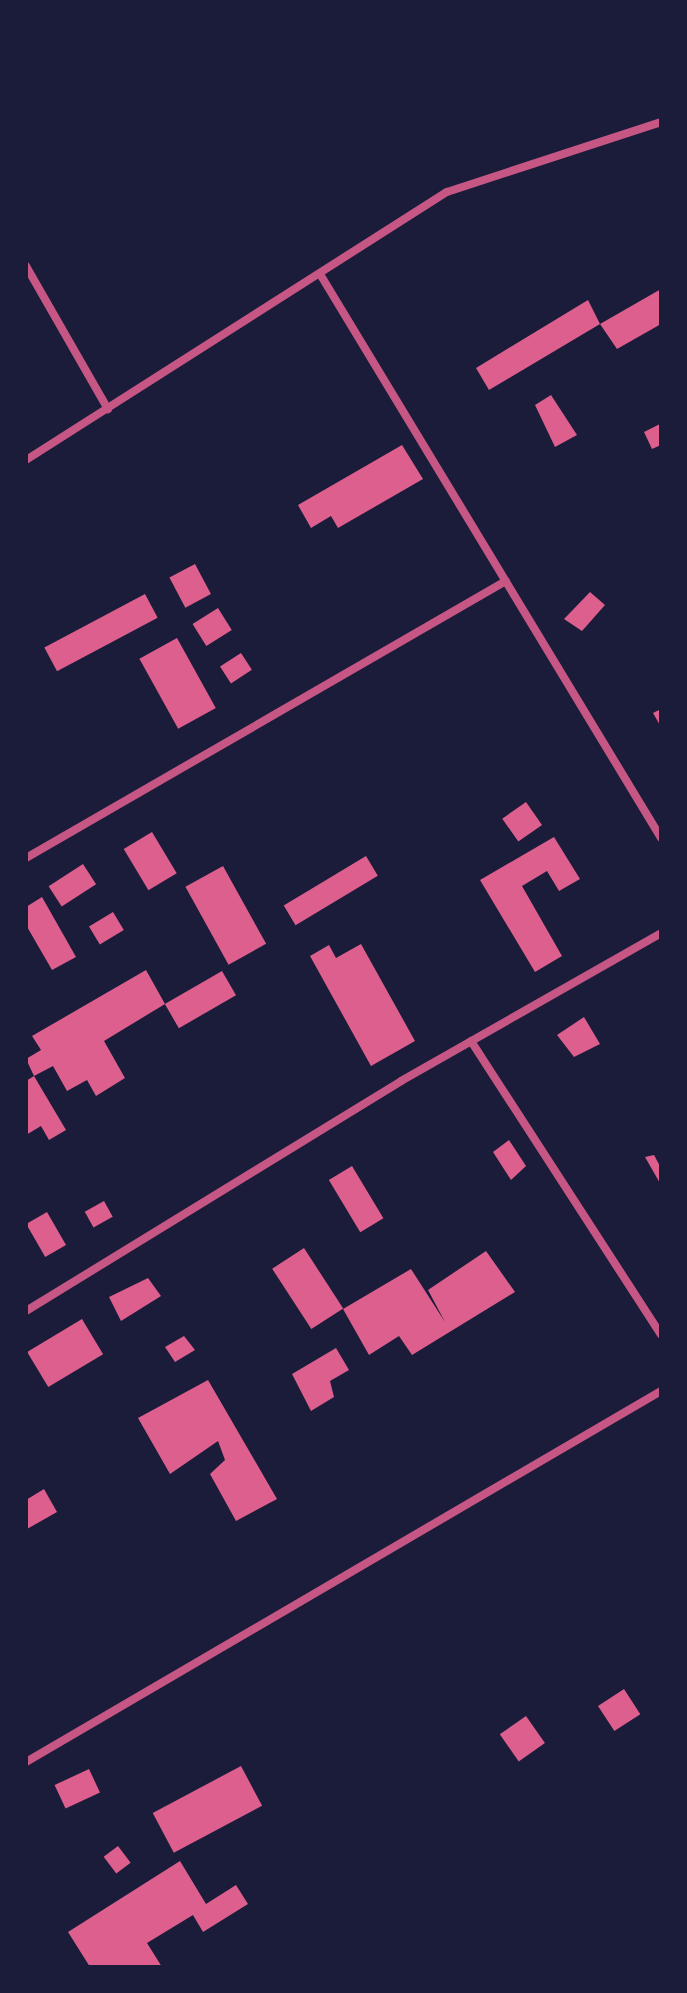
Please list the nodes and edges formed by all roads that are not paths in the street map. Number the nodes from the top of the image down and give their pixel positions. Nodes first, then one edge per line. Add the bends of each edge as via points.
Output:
1 (661, 122) edge
2 (26, 266) edge
3 (320, 274) junction
4 (108, 409) junction
5 (26, 460) edge
6 (506, 581) junction
7 (661, 838) edge
8 (26, 858) edge
9 (661, 933) edge
10 (471, 1041) junction
11 (26, 1311) edge
12 (661, 1335) edge
13 (661, 1391) edge
14 (26, 1762) edge

1 - 3 street via 447,192
2 - 4 street
3 - 4 street
3 - 6 street
4 - 5 street
6 - 7 street
6 - 8 street
9 - 10 street
10 - 11 street
10 - 12 street
13 - 14 street

